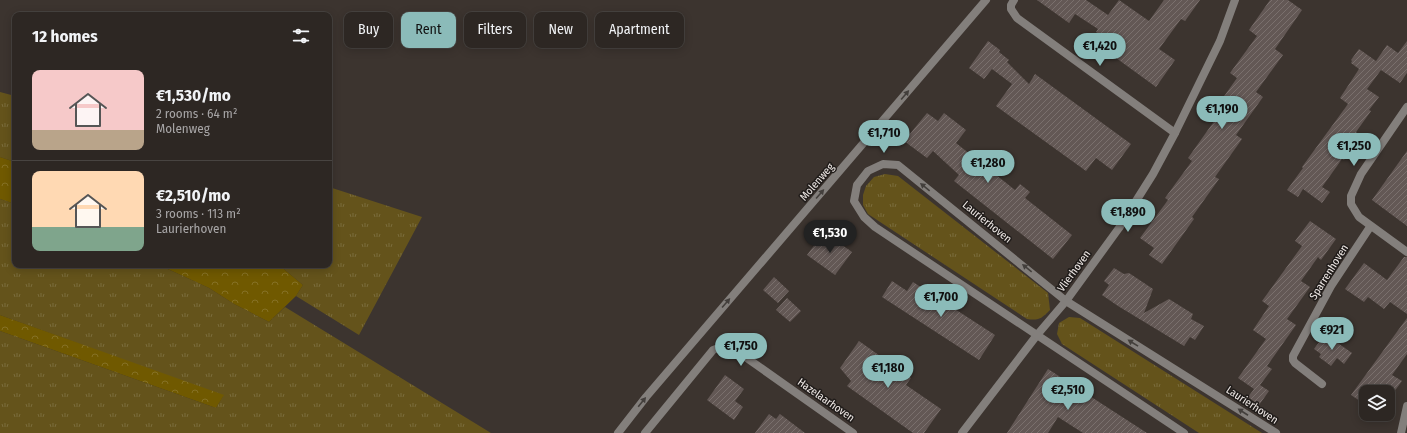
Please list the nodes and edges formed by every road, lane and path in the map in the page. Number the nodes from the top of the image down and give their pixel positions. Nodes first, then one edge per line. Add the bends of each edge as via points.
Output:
1 (986, 0) edge
2 (1014, 0) edge
3 (1235, 0) edge
4 (1407, 107) edge
5 (1175, 133) junction
6 (1370, 227) junction
7 (1407, 252) edge
8 (1066, 301) junction
9 (1037, 335) junction
10 (1322, 384) dead end
11 (1407, 406) edge
12 (618, 433) edge
13 (645, 433) edge
14 (853, 433) edge
15 (962, 433) edge
16 (1184, 433) edge
17 (1276, 433) edge
18 (1401, 433) edge

12 -> 1 street, Molenweg
2 - 5 street via 1011,9 1017,18
3 - 5 street, Vlierhoven via 1220,41
4 - 6 street via 1361,174 1351,196 1354,211
5 - 8 street, Vlierhoven via 1119,228
6 - 7 street
6 - 10 street, Sparrenhoven via 1331,286 1293,356 1295,363
8 - 9 street, Vlierhoven
8 -> 9 street, Laurierhoven via 898,165 883,164 868,171 857,185 854,202 864,217 875,227
17 -> 8 street, Laurierhoven
9 - 15 street, Vlierhoven
9 - 16 street, Laurierhoven
11 - 18 street
13 - 14 street, Hazelaarhoven via 713,350 720,347 734,349

